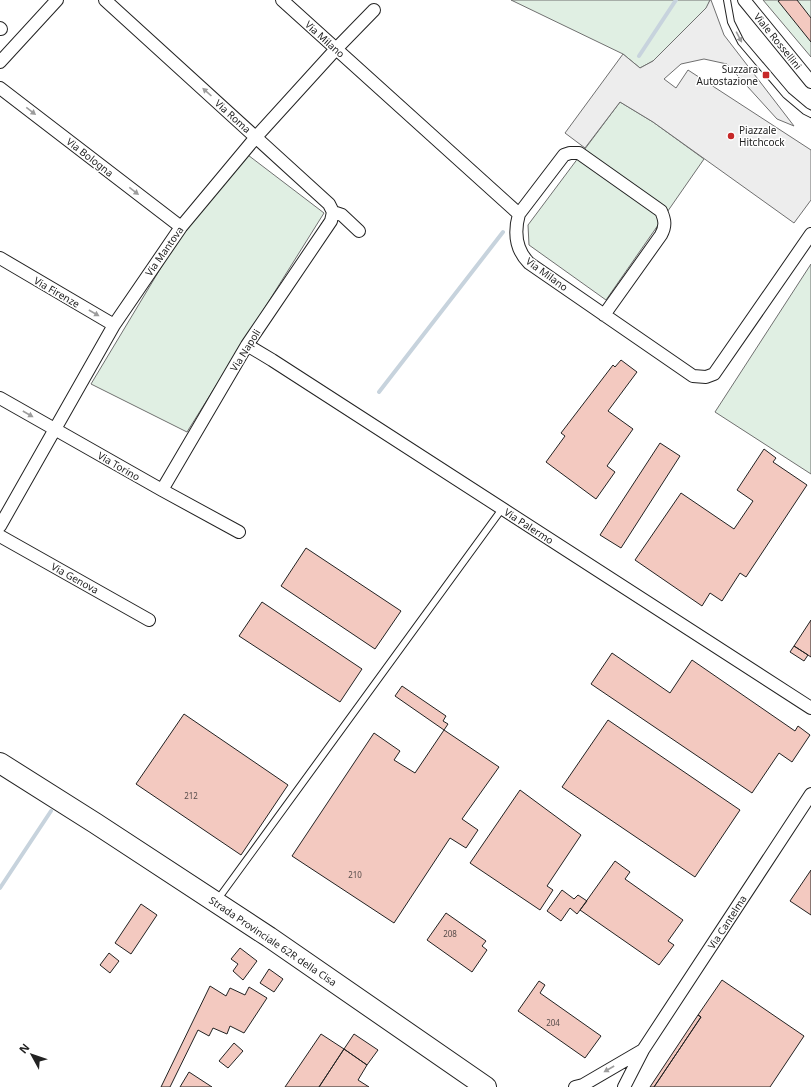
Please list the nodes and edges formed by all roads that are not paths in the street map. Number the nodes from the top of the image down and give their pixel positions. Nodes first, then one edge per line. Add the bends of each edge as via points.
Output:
1 (58, 0) edge
2 (105, 0) edge
3 (282, 0) edge
4 (727, 0) edge
5 (744, 0) edge
6 (374, 10) dead end
7 (336, 49) junction
8 (0, 62) edge
9 (811, 82) edge
10 (0, 88) edge
11 (811, 114) edge
12 (256, 137) junction
13 (333, 212) junction
14 (519, 214) junction
15 (181, 227) junction
16 (359, 231) dead end
17 (811, 234) edge
18 (0, 258) edge
19 (604, 315) junction
20 (114, 325) junction
21 (247, 345) junction
22 (0, 398) edge
23 (55, 430) junction
24 (162, 490) junction
25 (502, 509) junction
26 (0, 526) edge
27 (239, 532) dead end
28 (0, 536) edge
29 (149, 620) dead end
30 (811, 708) edge
31 (0, 763) edge
32 (811, 794) edge
33 (216, 902) junction
34 (643, 1050) junction
35 (580, 1086) edge
36 (486, 1087) edge
37 (624, 1087) edge

1 - 8 street
12 -> 2 street, Via Roma
3 - 7 street, Via Milano
4 -> 11 lane via 731,22 741,42 786,95
5 - 9 street, Viale Rossellini
6 - 7 street, Via Mantova
7 - 12 street, Via Mantova
7 - 14 street, Via Milano
10 -> 15 street, Via Bologna
12 - 13 street, Via Roma via 329,204
12 - 15 street, Via Mantova
13 - 16 street, Via Roma via 342,215
13 - 21 street, Via Napoli via 331,221
14 - 19 street, Via Milano via 516,235 523,256 529,263
14 - 19 street via 564,155 570,152 579,153 661,211 665,220 661,235
15 - 20 street, Via Mantova
17 - 19 street, Via Milano via 714,374 710,376 693,376
18 -> 20 street, Via Firenze
20 - 23 street, Via Mantova
21 - 24 street, Via Napoli
21 - 25 street, Via Palermo
22 -> 23 street, Via Torino
23 - 24 street, Via Torino
23 - 26 street, Via Mantova
24 - 27 street, Via Torino
25 - 30 street, Via Palermo
25 - 33 lane
28 - 29 street, Via Genova
31 - 33 main road, Strada Provinciale 62R della Cisa
32 - 34 street, Via Cantelma
33 - 36 main road, Strada Provinciale 62R della Cisa
34 -> 35 street
34 - 37 street, Via Cantelma

